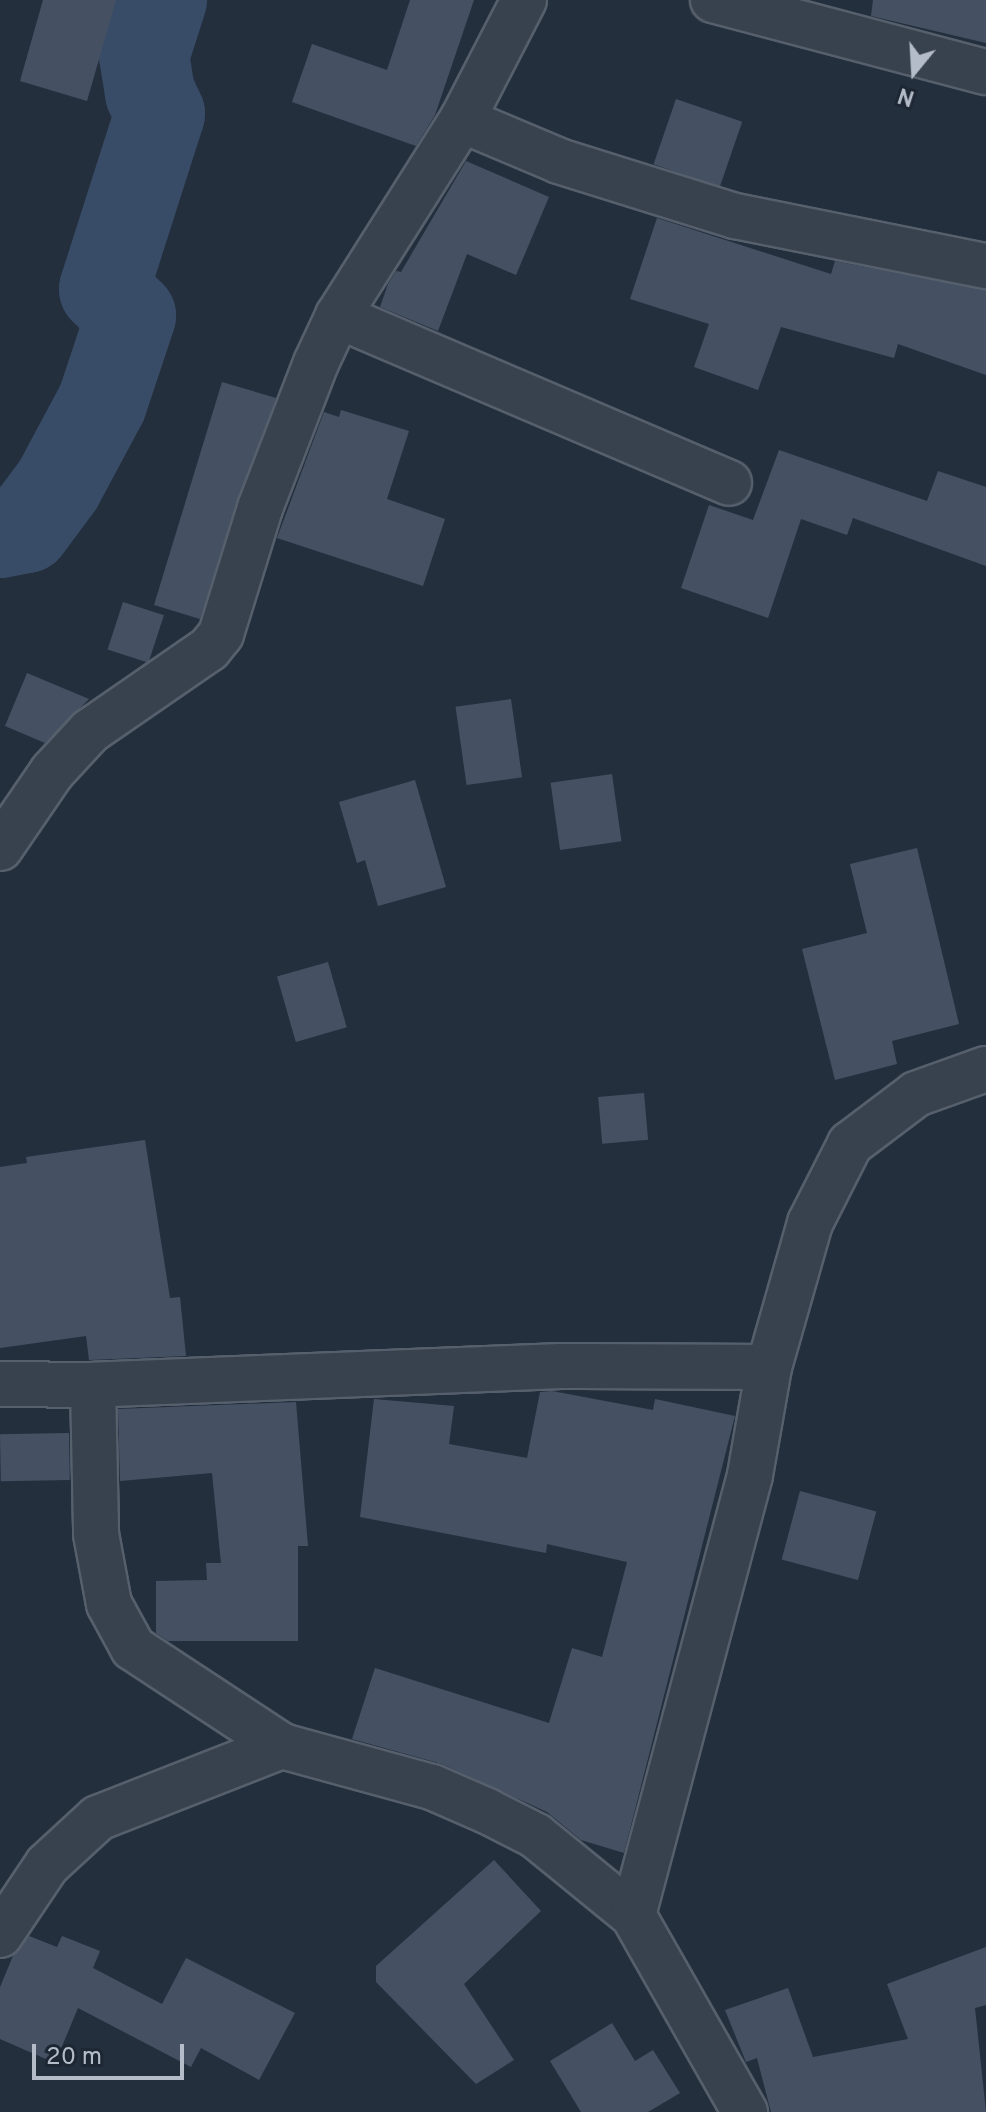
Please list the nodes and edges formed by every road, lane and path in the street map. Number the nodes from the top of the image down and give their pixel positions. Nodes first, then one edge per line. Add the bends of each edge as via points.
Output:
1 (524, 0) edge
2 (713, 0) edge
3 (986, 72) edge
4 (462, 120) junction
5 (986, 266) edge
6 (338, 316) junction
7 (729, 483) dead end
8 (0, 848) edge
9 (986, 1069) edge
10 (769, 1367) junction
11 (0, 1384) edge
12 (93, 1385) junction
13 (282, 1746) junction
14 (633, 1915) junction
15 (0, 1935) edge
16 (745, 2112) edge

1 - 4 street
2 - 3 street
4 - 5 street via 559,161 735,216
4 - 6 street
6 - 7 street
6 - 8 street via 260,508 221,634 209,649 90,731 52,772
9 - 10 street via 916,1094 850,1144 810,1223
10 - 12 street via 546,1366
10 - 14 street via 750,1475
11 - 12 street
12 - 13 street via 96,1534 109,1604 133,1648
13 - 14 street via 432,1787 487,1811 536,1836
13 - 15 street via 98,1818 47,1865
14 - 16 street

